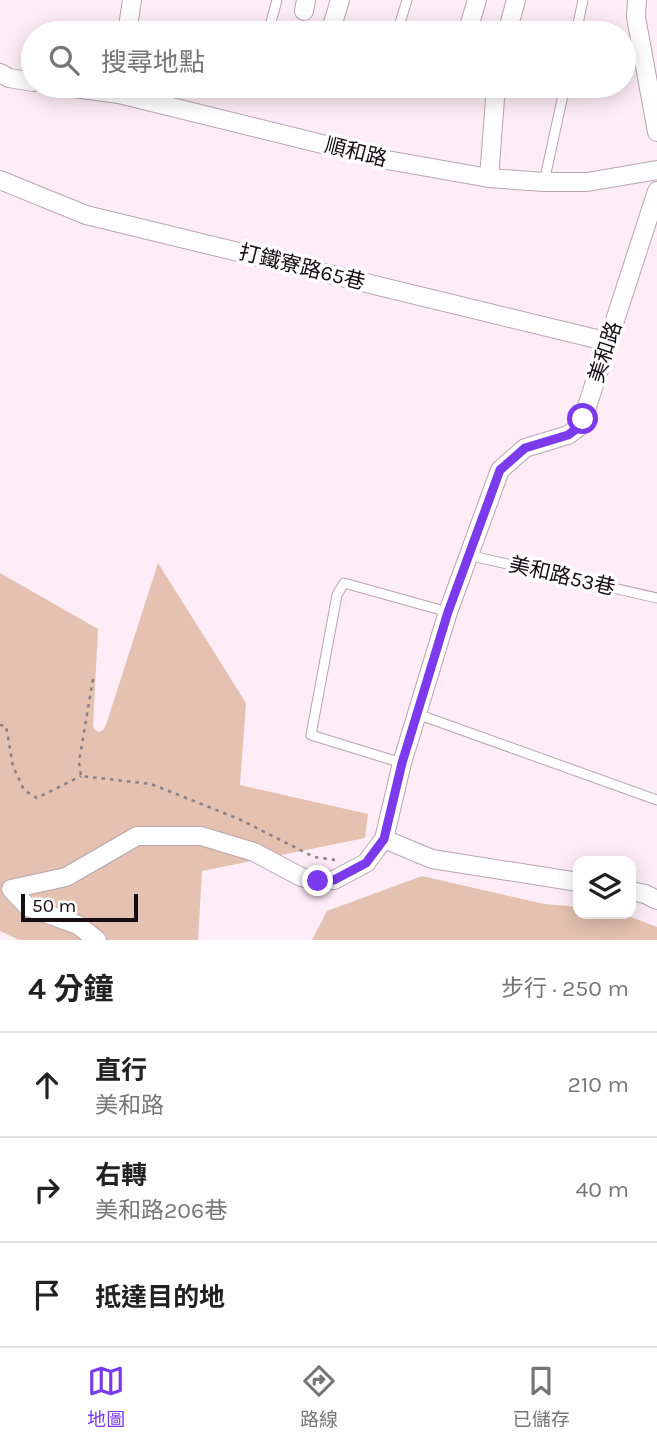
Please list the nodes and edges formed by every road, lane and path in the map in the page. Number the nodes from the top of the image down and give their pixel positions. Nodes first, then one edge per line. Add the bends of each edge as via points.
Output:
1 (132, 0) edge
2 (276, 0) edge
3 (340, 0) edge
4 (407, 0) edge
5 (477, 0) edge
6 (516, 0) edge
7 (583, 0) edge
8 (638, 0) edge
9 (129, 21) edge
10 (271, 21) edge
11 (334, 21) edge
12 (401, 21) edge
13 (471, 21) edge
14 (510, 21) edge
15 (579, 21) edge
16 (0, 72) edge
17 (21, 80) edge
18 (151, 98) edge
19 (495, 98) edge
20 (562, 98) edge
21 (657, 132) edge
22 (657, 170) edge
23 (489, 178) junction
24 (0, 180) edge
25 (544, 182) junction
26 (657, 191) edge
27 (609, 342) junction
28 (468, 555) junction
29 (657, 598) edge
30 (448, 612) junction
31 (93, 679) dead end
32 (417, 714) junction
33 (0, 725) edge
34 (402, 763) junction
35 (81, 776) junction
36 (657, 800) edge
37 (384, 839) junction
38 (338, 860) dead end
39 (573, 881) edge
40 (636, 892) edge
41 (657, 900) edge
42 (97, 940) edge

1 - 9 street
2 - 10 lane
3 - 11 street
4 - 12 lane
5 - 13 street
6 - 14 street
7 - 15 lane
8 - 21 street via 636,18
16 - 17 street
18 - 23 street, 順和路 via 387,160
19 - 23 street
20 - 25 lane
22 - 25 street, 順和路 via 587,182
23 - 25 street, 順和路
24 - 27 street, 打鐵寮路65巷 via 86,215
26 - 27 street, 美和路
27 - 28 street, 美和路 via 579,427 525,448 500,470
28 - 29 lane, 美和路53巷
28 - 30 street, 美和路
30 - 32 street, 美和路
30 - 34 lane via 344,583 337,595 311,735
31 - 35 path via 79,762
32 - 34 street, 美和路
32 - 36 lane
33 - 35 path via 6,726 13,766 24,790 37,798
34 - 37 street, 美和路
35 - 38 path via 151,784 239,819 314,857
37 - 39 street via 432,859
37 - 42 street via 366,863 334,880 318,881 254,852 201,836 137,836 65,877 11,889 28,907 78,925
40 - 41 street

